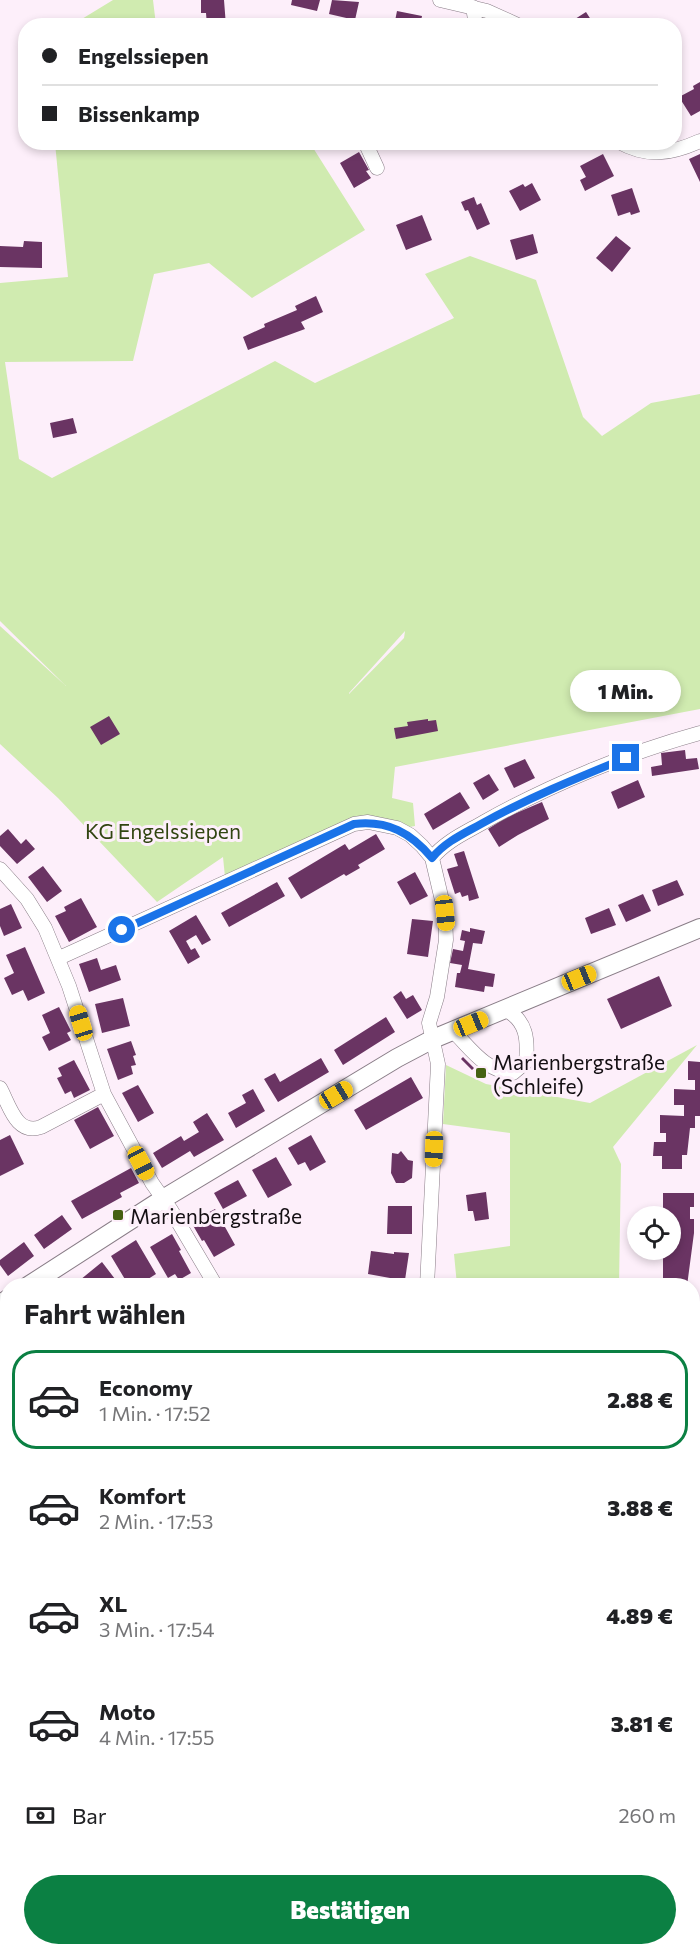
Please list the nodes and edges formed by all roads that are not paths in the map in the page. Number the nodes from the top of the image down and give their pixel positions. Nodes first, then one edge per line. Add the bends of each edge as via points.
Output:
1 (440, 0) edge
2 (473, 8) junction
3 (475, 18) edge
4 (506, 18) edge
5 (700, 141) edge
6 (682, 148) edge
7 (369, 150) edge
8 (637, 150) edge
9 (677, 150) edge
10 (377, 168) dead end
11 (700, 733) edge
12 (432, 858) junction
13 (0, 869) edge
14 (700, 928) edge
15 (59, 958) junction
16 (506, 1010) junction
17 (453, 1031) junction
18 (434, 1039) junction
19 (0, 1088) edge
20 (104, 1094) junction
21 (163, 1199) junction
22 (40, 1278) edge
23 (211, 1278) edge
24 (428, 1278) edge

1 - 2 street
2 - 3 street
2 - 4 street
5 - 6 street
7 - 10 street
8 - 9 street via 654,154
11 - 12 street via 546,790 451,841
12 - 15 street via 397,828 368,822 354,824
12 - 18 street via 447,926 429,1023
13 - 15 street via 27,899
14 - 16 street
15 - 20 street
16 - 17 street
16 - 17 street via 520,1020 526,1032 526,1062 513,1074 499,1072 482,1062
17 - 18 street
18 - 21 street
18 - 24 street via 438,1064
19 - 20 street via 15,1119 32,1129
20 - 21 street
21 - 22 street
21 - 23 street

